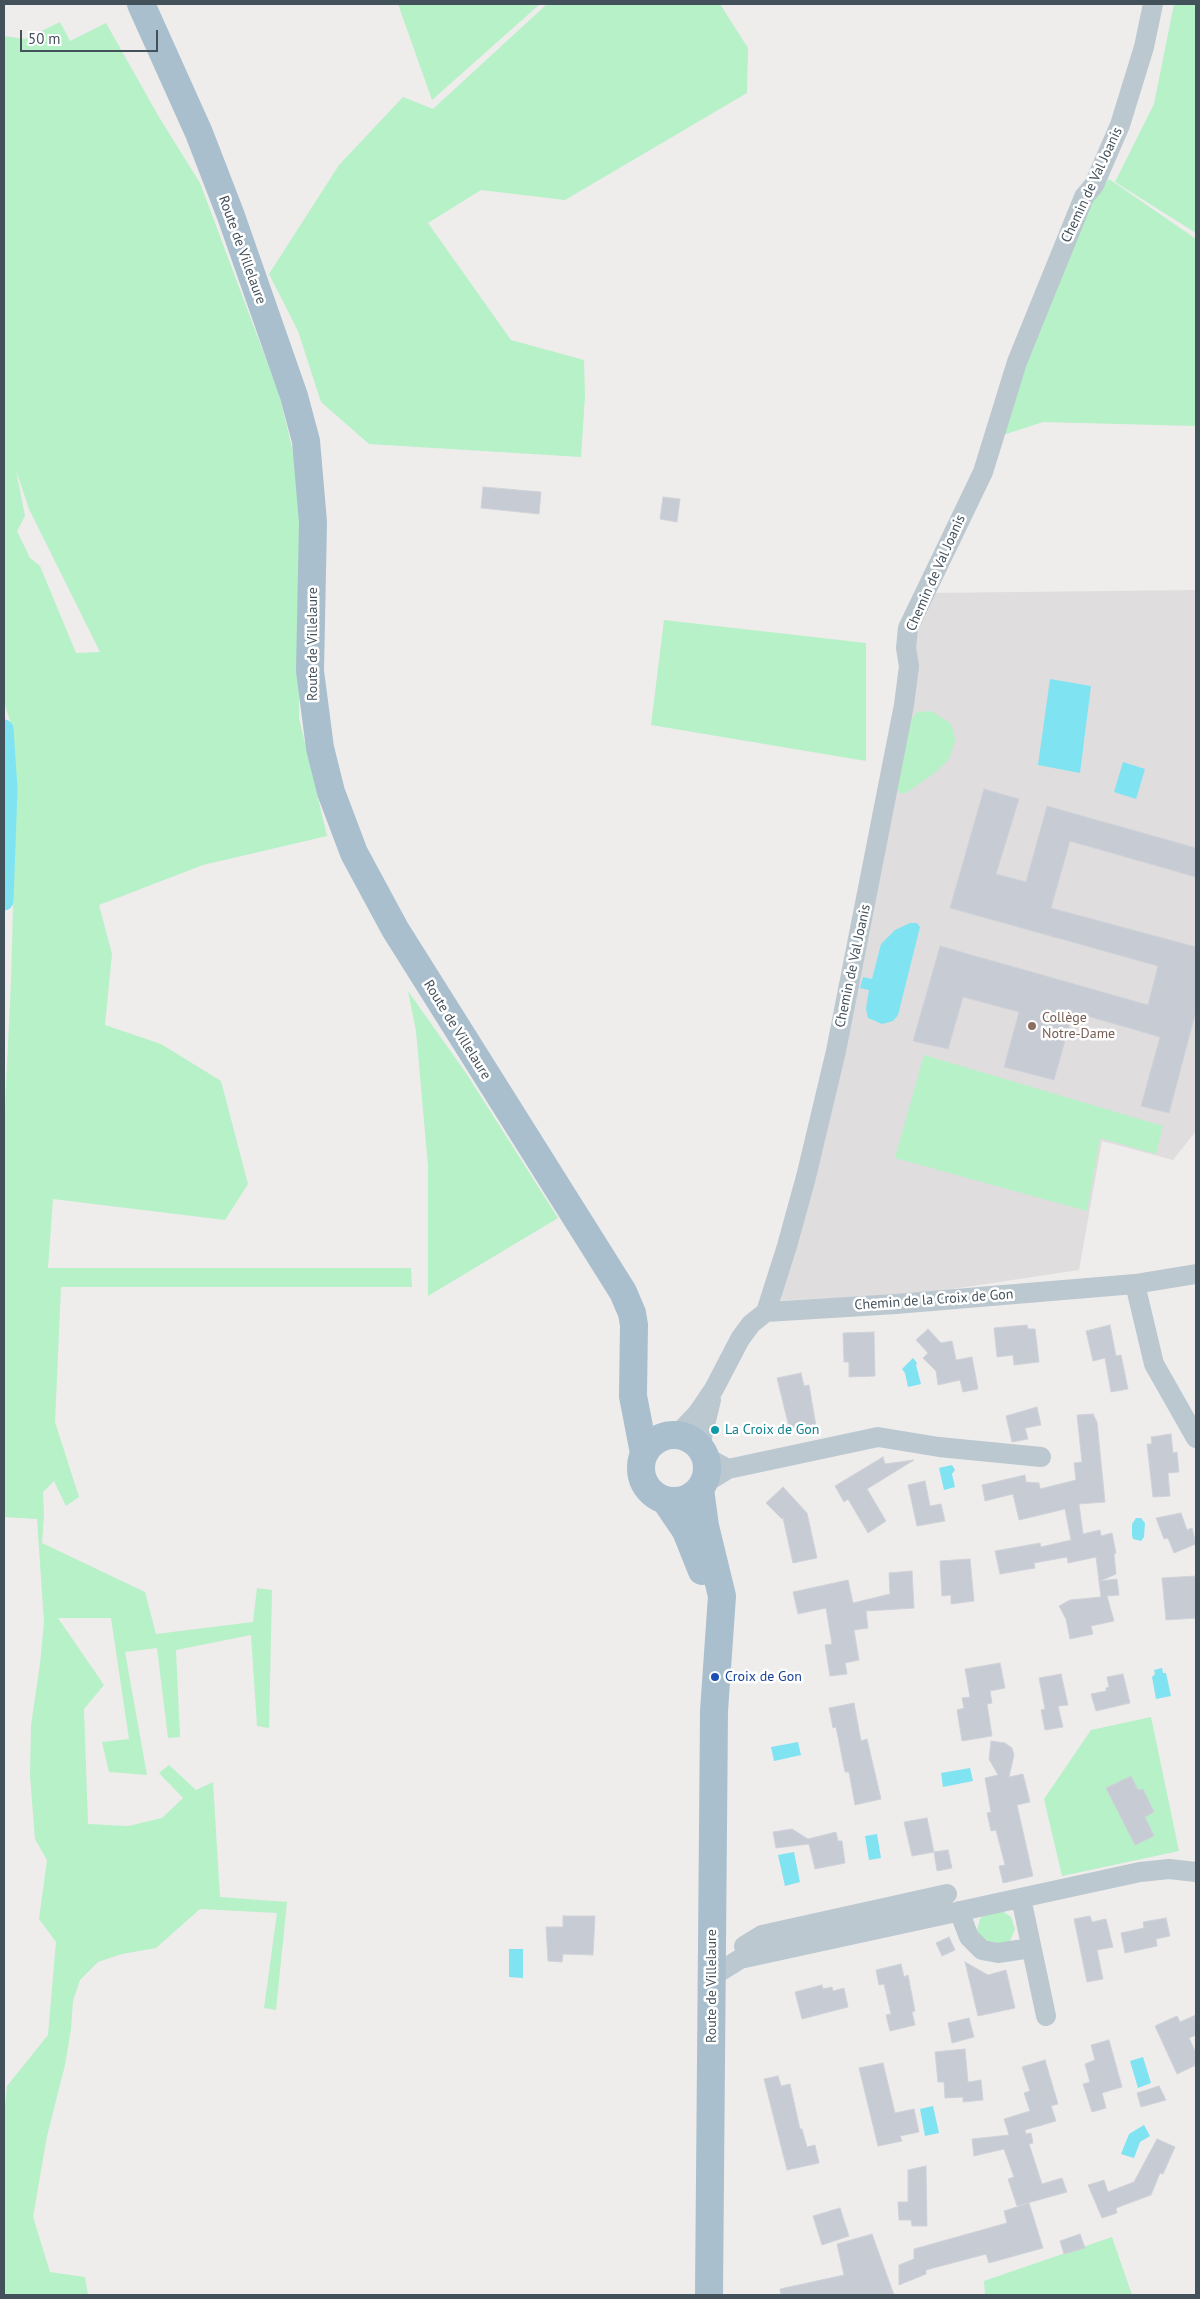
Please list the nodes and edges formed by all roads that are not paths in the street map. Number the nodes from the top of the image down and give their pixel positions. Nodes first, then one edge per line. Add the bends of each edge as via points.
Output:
1 (141, 4) edge
2 (1153, 4) edge
3 (1196, 1274) edge
4 (1134, 1284) junction
5 (766, 1312) junction
6 (634, 1382) junction
7 (714, 1389) junction
8 (676, 1435) junction
9 (1196, 1438) edge
10 (644, 1453) junction
11 (703, 1454) junction
12 (1041, 1457) dead end
13 (728, 1469) junction
14 (701, 1487) junction
15 (665, 1500) junction
16 (715, 1677) junction
17 (1196, 1872) edge
18 (947, 1894) dead end
19 (1021, 1898) junction
20 (959, 1912) junction
21 (713, 1941) junction
22 (744, 1946) junction
23 (1031, 1948) junction
24 (767, 1953) junction
25 (713, 1976) junction
26 (1046, 2016) dead end
27 (709, 2295) edge

1 - 6 main road, Route de Villelaure via 199,133 231,216 294,396 306,441 313,522 310,671 320,748 331,792 354,853 395,929 623,1292 634,1326
2 - 5 street, Chemin de Val Joanis via 1144,47 1120,125 1094,185 1084,197 1017,362 983,472 908,628 906,648 909,666 904,705 836,1051 806,1177
3 - 4 street, Chemin de la Croix de Gon
4 - 5 street, Chemin de la Croix de Gon
4 - 9 street via 1154,1364
5 - 7 street via 740,1339
6 - 8 main road via 659,1421
6 - 10 main road, Route de Villelaure via 635,1408
7 - 8 street via 697,1414
7 - 11 street via 702,1437
8 - 10 main road via 656,1439
8 - 11 main road via 691,1440
10 - 15 main road via 641,1476 646,1487
11 - 13 street
11 - 14 main road via 706,1476
12 - 13 street via 878,1437
13 - 14 street
14 - 15 main road via 684,1500
14 - 16 main road, Route de Villelaure via 705,1526 722,1596
15 - 16 main road, Route de Villelaure via 686,1531 700,1563 712,1623
16 - 21 main road, Route de Villelaure
17 - 19 street via 1169,1869 1140,1872
18 - 22 street via 762,1935
19 - 20 street
19 - 23 street
20 - 23 street via 969,1937 982,1950 998,1953
20 - 24 street
21 - 22 street
21 - 25 main road, Route de Villelaure
22 - 24 street
23 - 26 street
24 - 25 street via 740,1958
25 - 27 main road, Route de Villelaure

